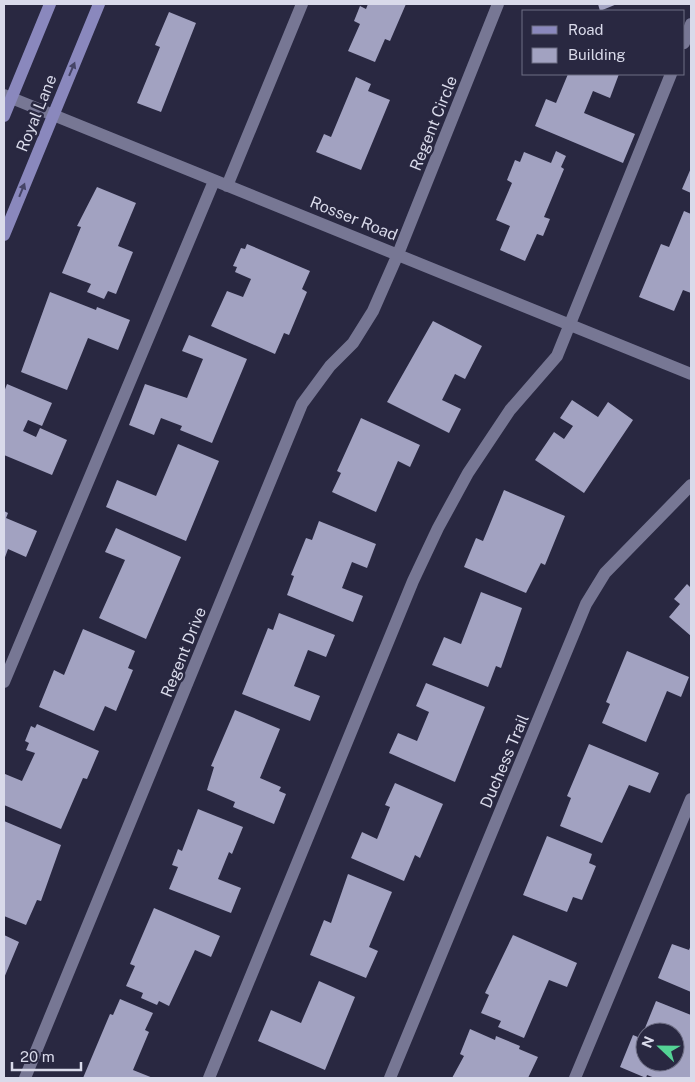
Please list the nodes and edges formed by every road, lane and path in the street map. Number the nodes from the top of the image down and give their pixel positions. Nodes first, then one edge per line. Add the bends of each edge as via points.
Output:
1 (50, 4) edge
2 (99, 4) edge
3 (302, 4) edge
4 (498, 4) edge
5 (691, 24) edge
6 (685, 40) edge
7 (671, 75) edge
8 (8, 96) edge
9 (54, 114) junction
10 (4, 116) edge
11 (214, 181) junction
12 (227, 186) junction
13 (4, 235) edge
14 (398, 254) junction
15 (570, 323) junction
16 (691, 374) edge
17 (691, 485) edge
18 (4, 682) edge
19 (691, 799) edge
20 (25, 1078) edge
21 (209, 1078) edge
22 (390, 1078) edge
23 (575, 1078) edge

1 - 8 main road, Royal Lane
9 -> 2 main road, Royal Lane
3 - 12 street
4 - 14 street, Regent Circle
5 - 6 street
7 - 15 street
8 - 9 street, Rosser Road
8 - 10 main road, Royal Lane
9 - 11 street, Rosser Road
13 -> 9 main road, Royal Lane
11 - 12 street, Rosser Road
11 - 18 street
12 - 14 street, Rosser Road
14 - 15 street, Rosser Road
14 - 20 street, Regent Drive via 373,311 354,343 330,366 302,404
15 - 16 street, Rosser Road
15 - 21 street via 557,356 510,410 468,473 438,528 413,581
17 - 22 street, Duchess Trail via 605,573 586,604
19 - 23 street

